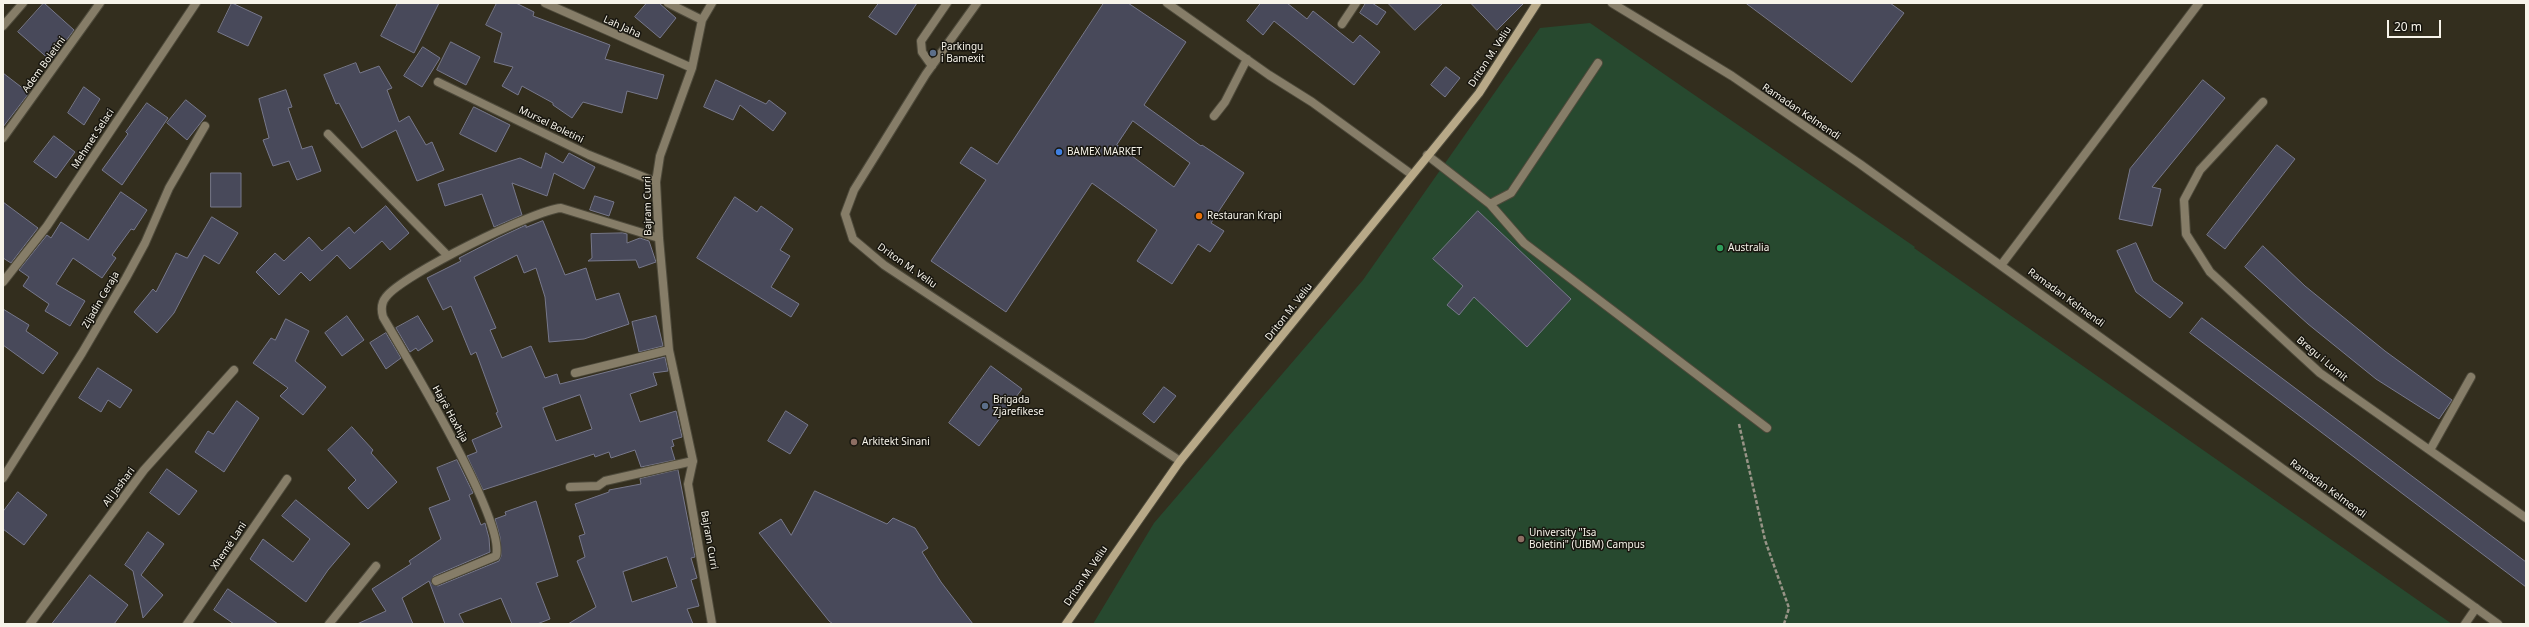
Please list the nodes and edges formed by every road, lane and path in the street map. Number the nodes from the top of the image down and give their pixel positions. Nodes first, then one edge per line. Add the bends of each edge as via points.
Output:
1 (23, 3) edge
2 (100, 3) edge
3 (196, 3) edge
4 (545, 3) edge
5 (668, 3) edge
6 (712, 3) edge
7 (947, 3) edge
8 (977, 3) edge
9 (1167, 3) edge
10 (1356, 3) edge
11 (1537, 3) edge
12 (1612, 3) edge
13 (2199, 3) edge
14 (702, 20) junction
15 (1342, 24) dead end
16 (3, 26) edge
17 (1247, 59) junction
18 (1598, 63) dead end
19 (932, 66) junction
20 (692, 68) junction
21 (438, 82) dead end
22 (2264, 102) dead end
23 (1214, 116) dead end
24 (205, 126) dead end
25 (328, 134) dead end
26 (3, 138) edge
27 (1427, 155) junction
28 (1411, 174) junction
29 (656, 182) junction
30 (1490, 204) junction
31 (658, 238) junction
32 (448, 256) junction
33 (2002, 264) junction
34 (3, 282) edge
35 (669, 350) junction
36 (234, 370) dead end
37 (575, 373) dead end
38 (2471, 377) dead end
39 (1735, 404) junction
40 (1767, 428) dead end
41 (2430, 450) junction
42 (693, 460) junction
43 (1180, 461) junction
44 (3, 478) edge
45 (287, 479) dead end
46 (570, 487) dead end
47 (2526, 518) edge
48 (376, 566) dead end
49 (436, 581) dead end
50 (2476, 608) junction
51 (30, 624) edge
52 (187, 624) edge
53 (328, 624) edge
54 (712, 624) edge
55 (1066, 624) edge
56 (1784, 624) edge
57 (2465, 624) edge
58 (2498, 624) edge

1 - 16 street
2 - 26 street, Adem Boletini
3 - 34 street, Mehmet Selaci via 55,213
4 - 20 street, Lah Jaha
5 - 14 street
6 - 14 street, Bajram Curri
7 - 19 street via 921,41 922,52
8 - 19 street, Driton M. Veliu
9 - 17 street
10 - 15 street
11 - 27 street, Driton M. Veliu via 1479,93
12 - 33 street, Ramadan Kelmendi via 1732,76
13 - 33 street
14 - 20 street, Bajram Curri
17 - 23 street via 1225,102
17 - 28 street via 1312,102
18 - 30 street via 1511,193
19 - 43 street, Driton M. Veliu via 854,190 845,214 853,239 884,265
20 - 29 street, Bajram Curri via 660,156
21 - 29 street, Mursel Boletini via 589,155
22 - 41 street, Bregu i Lumit via 2200,170 2184,200 2186,234 2210,272 2320,373
24 - 44 street, Zijadin Ceraja via 169,188 145,243 118,291
25 - 32 street
27 - 28 street, Driton M. Veliu
27 - 30 street
28 - 43 street, Driton M. Veliu via 1264,360
29 - 31 street, Bajram Curri
30 - 39 street via 1524,243
31 - 32 street, Hajrë Haxhija via 554,208 515,223
31 - 35 street, Bajram Curri
32 - 49 street, Hajrë Haxhija via 394,288 385,298 381,309 383,317 451,434 494,534 496,556
33 - 50 street, Ramadan Kelmendi
35 - 37 street
35 - 42 street, Bajram Curri
36 - 51 street, Ali Jashari via 144,470
38 - 41 street
39 - 40 street
39 - 56 path via 1765,540 1789,608
41 - 47 street, Bregu i Lumit
42 - 46 street via 605,481 598,486
42 - 54 street, Bajram Curri via 688,484
43 - 55 street, Driton M. Veliu
45 - 52 street, Xhemë Lani
48 - 53 street
50 - 57 street
50 - 58 street, Ramadan Kelmendi

